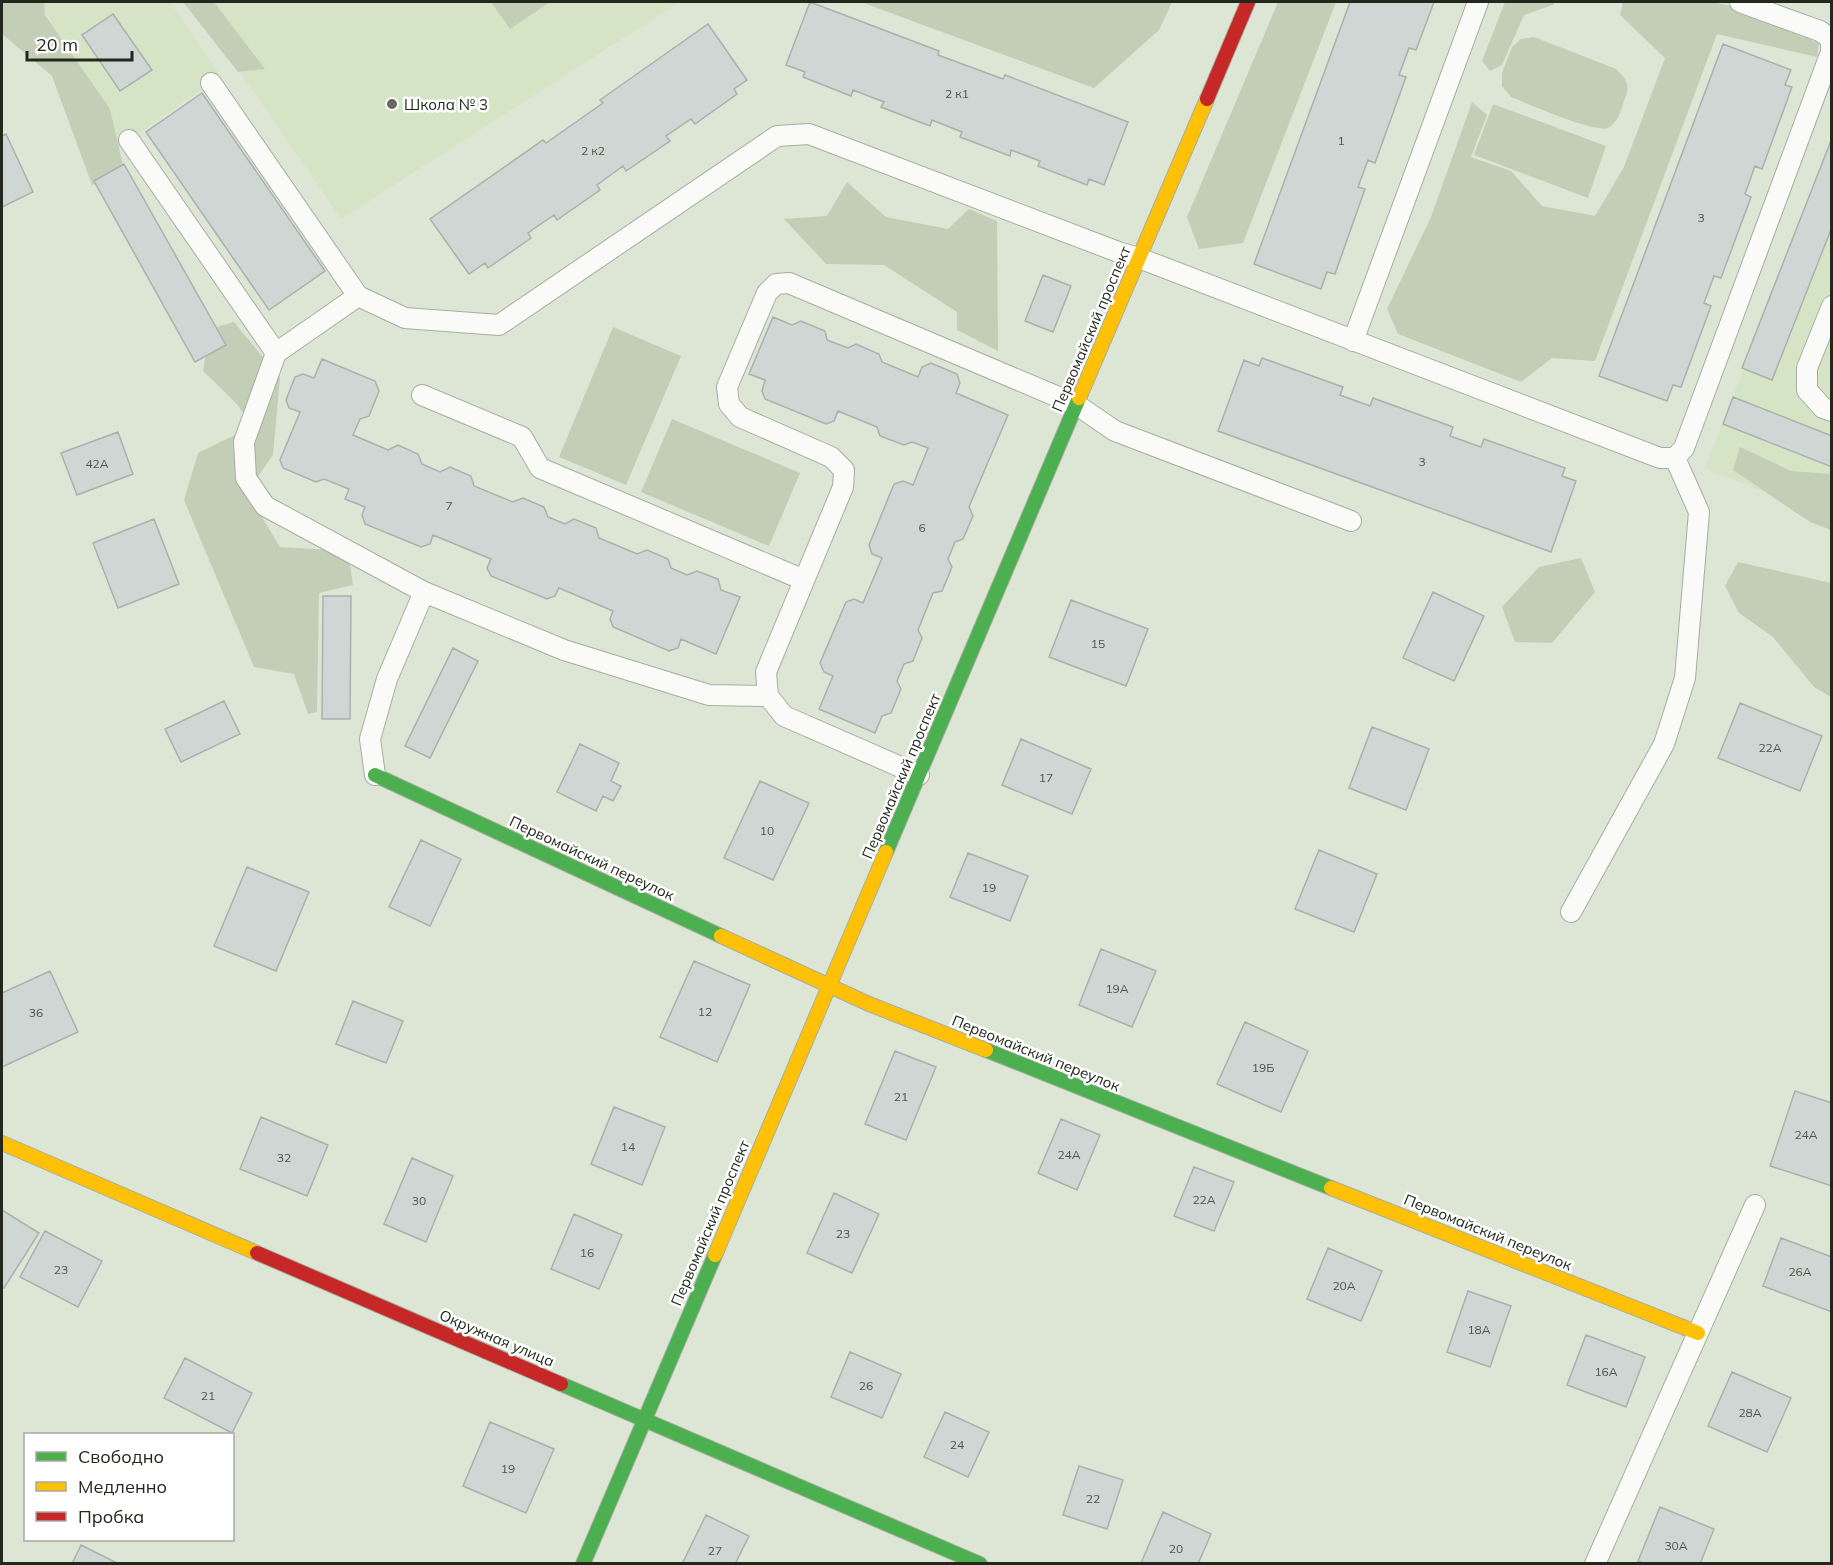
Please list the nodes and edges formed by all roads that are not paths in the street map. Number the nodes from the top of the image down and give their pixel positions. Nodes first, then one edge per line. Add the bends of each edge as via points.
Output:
1 (1248, 2) edge
2 (1478, 2) edge
3 (1747, 3) edge
4 (211, 83) dead end
5 (129, 140) dead end
6 (1139, 258) junction
7 (358, 296) junction
8 (1832, 306) edge
9 (1353, 341) junction
10 (276, 353) junction
11 (422, 395) dead end
12 (1077, 405) junction
13 (1832, 411) edge
14 (1675, 458) junction
15 (1351, 521) dead end
16 (804, 580) junction
17 (424, 592) junction
18 (768, 696) junction
19 (375, 775) joint
20 (919, 775) junction
21 (1571, 912) dead end
22 (829, 987) junction
23 (2, 1143) edge
24 (1755, 1205) dead end
25 (1698, 1333) junction
26 (645, 1419) junction
27 (583, 1563) edge
28 (980, 1563) edge
29 (1595, 1563) edge

1 - 6 street, Первомайский проспект
2 - 9 lane
3 - 14 lane via 1820,31 1831,39 1831,52 1684,448
4 - 7 lane
5 - 10 lane
6 - 7 lane via 808,134 777,136 499,325 405,318
6 - 9 lane
6 - 12 street, Первомайский проспект
7 - 10 lane
8 - 13 lane via 1808,368 1807,390
9 - 14 lane via 1660,458
10 - 17 lane via 244,442 246,478 266,506
11 - 16 lane via 522,437 540,468
12 - 15 lane via 1115,430
12 - 16 lane via 789,283 776,284 767,293 727,387 729,404 740,417 831,457 844,470 843,487
12 - 20 street, Первомайский проспект
14 - 21 lane via 1699,512 1686,678 1664,744
16 - 18 lane via 766,672
17 - 18 lane via 564,650 709,695
17 - 19 lane via 387,679 370,739
18 - 20 lane via 784,716
19 - 22 street, Первомайский переулок
20 - 22 street, Первомайский проспект
22 - 25 street, Первомайский переулок
22 - 26 street, Первомайский проспект
23 - 26 street, Окружная улица
24 - 25 lane
25 - 29 lane
26 - 27 street, Первомайский проспект
26 - 28 street, Окружная улица

